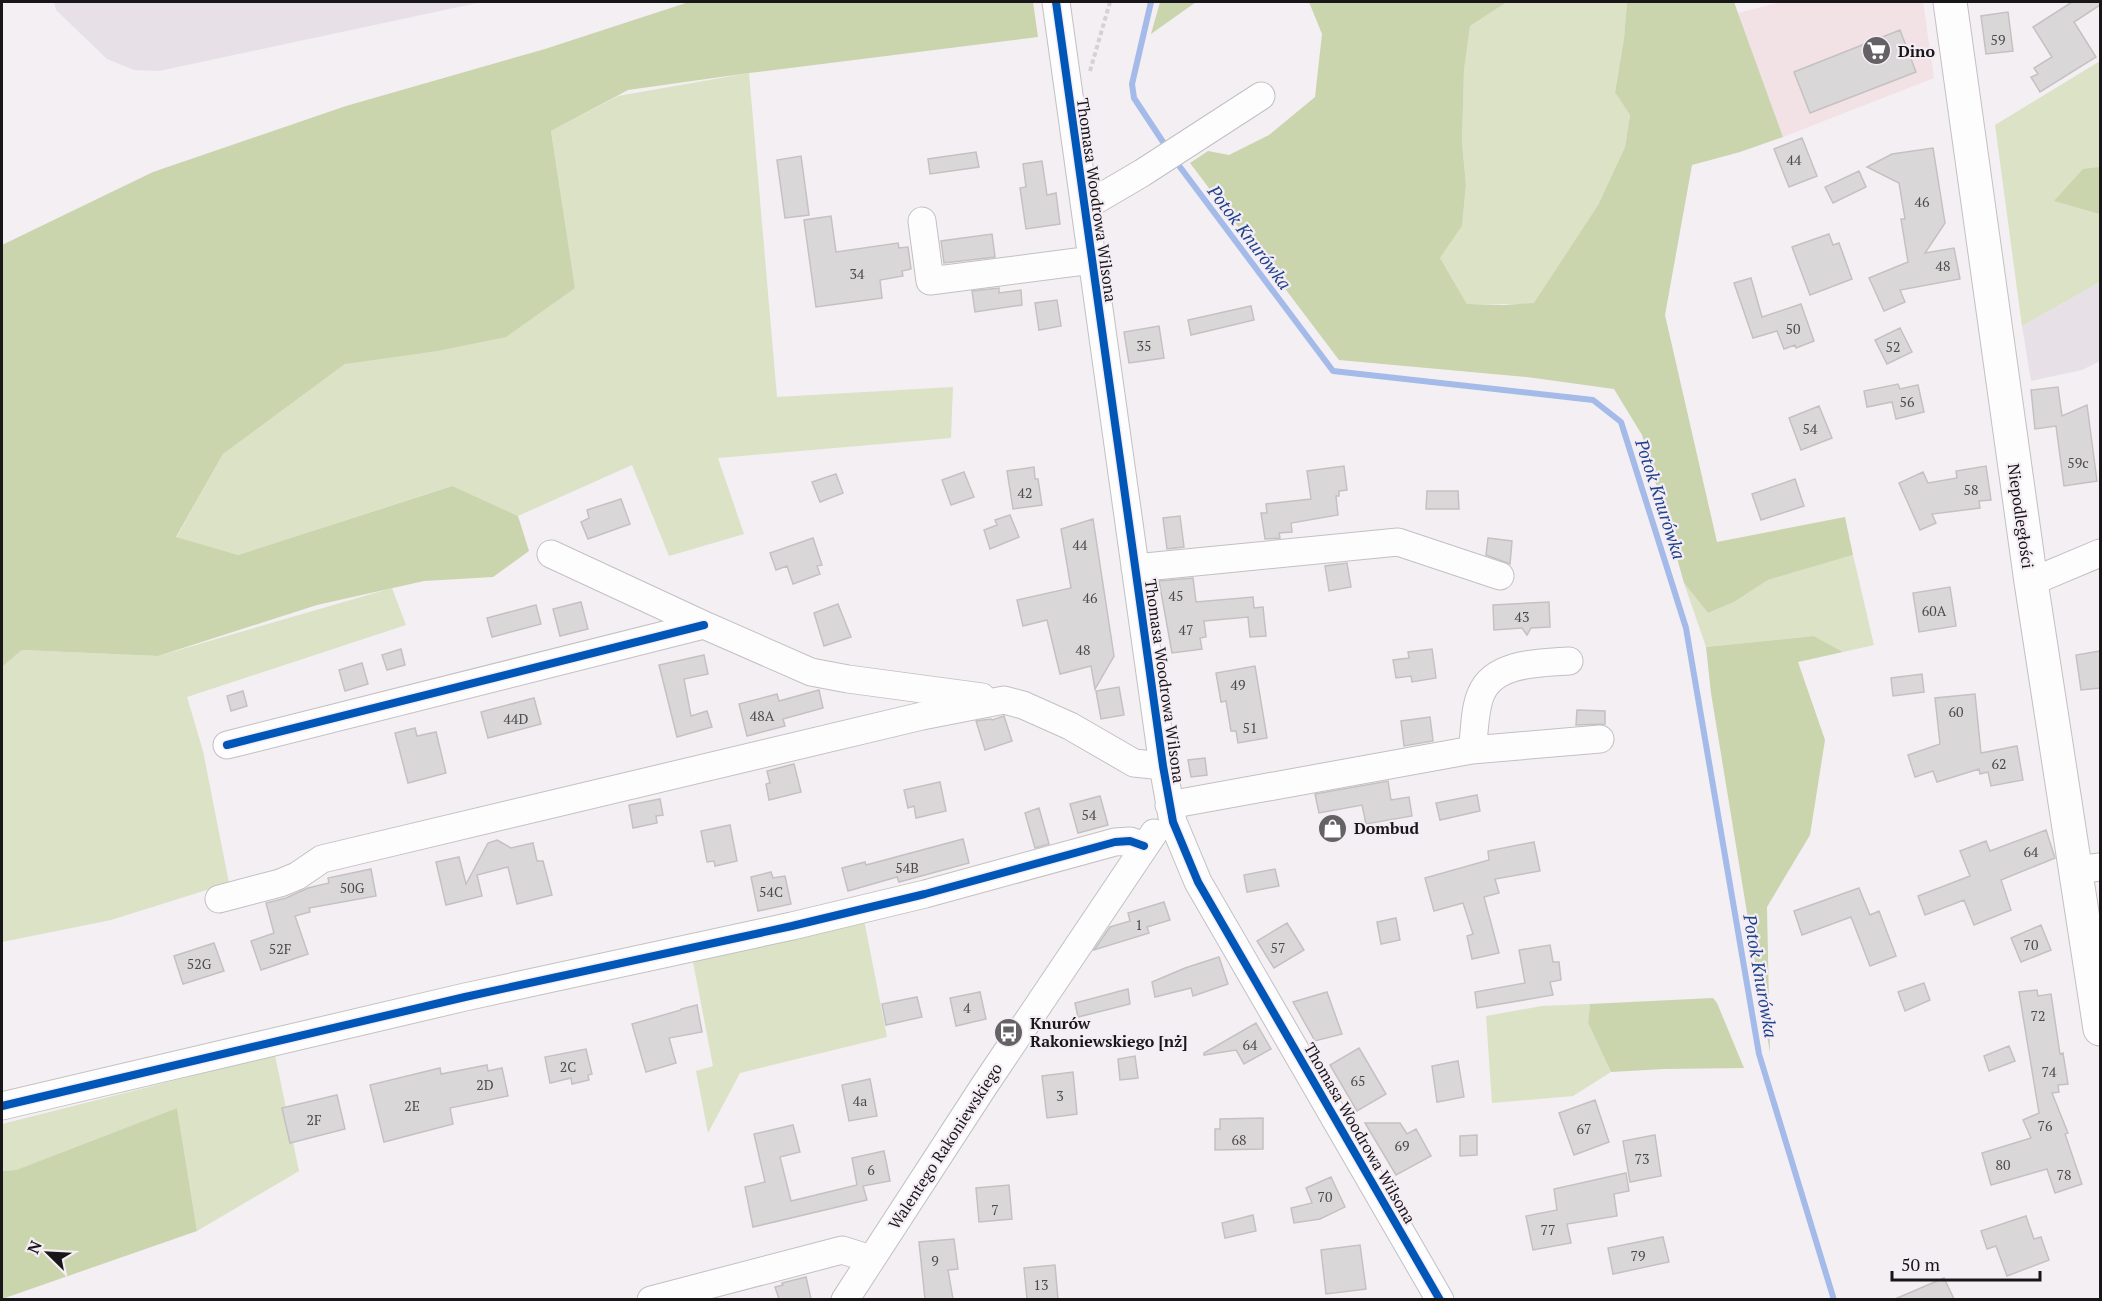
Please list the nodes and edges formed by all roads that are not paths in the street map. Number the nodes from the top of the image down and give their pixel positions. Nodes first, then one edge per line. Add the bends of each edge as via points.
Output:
1 (1056, 2) edge
2 (1950, 2) edge
3 (1261, 96) dead end
4 (1084, 202) junction
5 (922, 221) dead end
6 (1092, 260) junction
7 (2100, 553) edge
8 (551, 554) dead end
9 (1135, 568) junction
10 (1500, 576) dead end
11 (2031, 582) junction
12 (704, 625) junction
13 (1569, 661) dead end
14 (1004, 700) junction
15 (1600, 739) dead end
16 (227, 745) dead end
17 (1473, 750) junction
18 (1163, 766) junction
19 (1171, 813) junction
20 (1144, 846) junction
21 (2088, 868) edge
22 (219, 899) dead end
23 (2100, 1029) edge
24 (2, 1106) edge
25 (871, 1259) junction
26 (651, 1299) edge
27 (845, 1299) edge
28 (1440, 1299) edge

1 - 4 street, Thomasa Woodrowa Wilsona
2 - 11 main road, Niepodległości
3 - 4 street via 1184,148 1096,200
4 - 6 street, Thomasa Woodrowa Wilsona
5 - 6 street via 930,281
6 - 9 street, Thomasa Woodrowa Wilsona
7 - 11 street
8 - 12 street
9 - 10 street via 1398,542
9 - 18 street, Thomasa Woodrowa Wilsona
11 - 21 main road, Niepodległości
12 - 14 street via 811,672
12 - 16 street
13 - 17 street via 1528,664 1488,682 1478,703
14 - 18 street via 1070,726 1134,763
14 - 22 street via 922,716 322,859 280,883
15 - 17 street
17 - 19 street
18 - 19 street, Thomasa Woodrowa Wilsona
19 - 20 street, Walentego Rakoniewskiego
19 - 28 street, Thomasa Woodrowa Wilsona via 1198,882
20 - 24 street via 1130,840 1115,842 925,894
20 - 25 street, Walentego Rakoniewskiego
21 - 23 main road, Niepodległości
25 - 26 street via 842,1250
25 - 27 street, Walentego Rakoniewskiego

